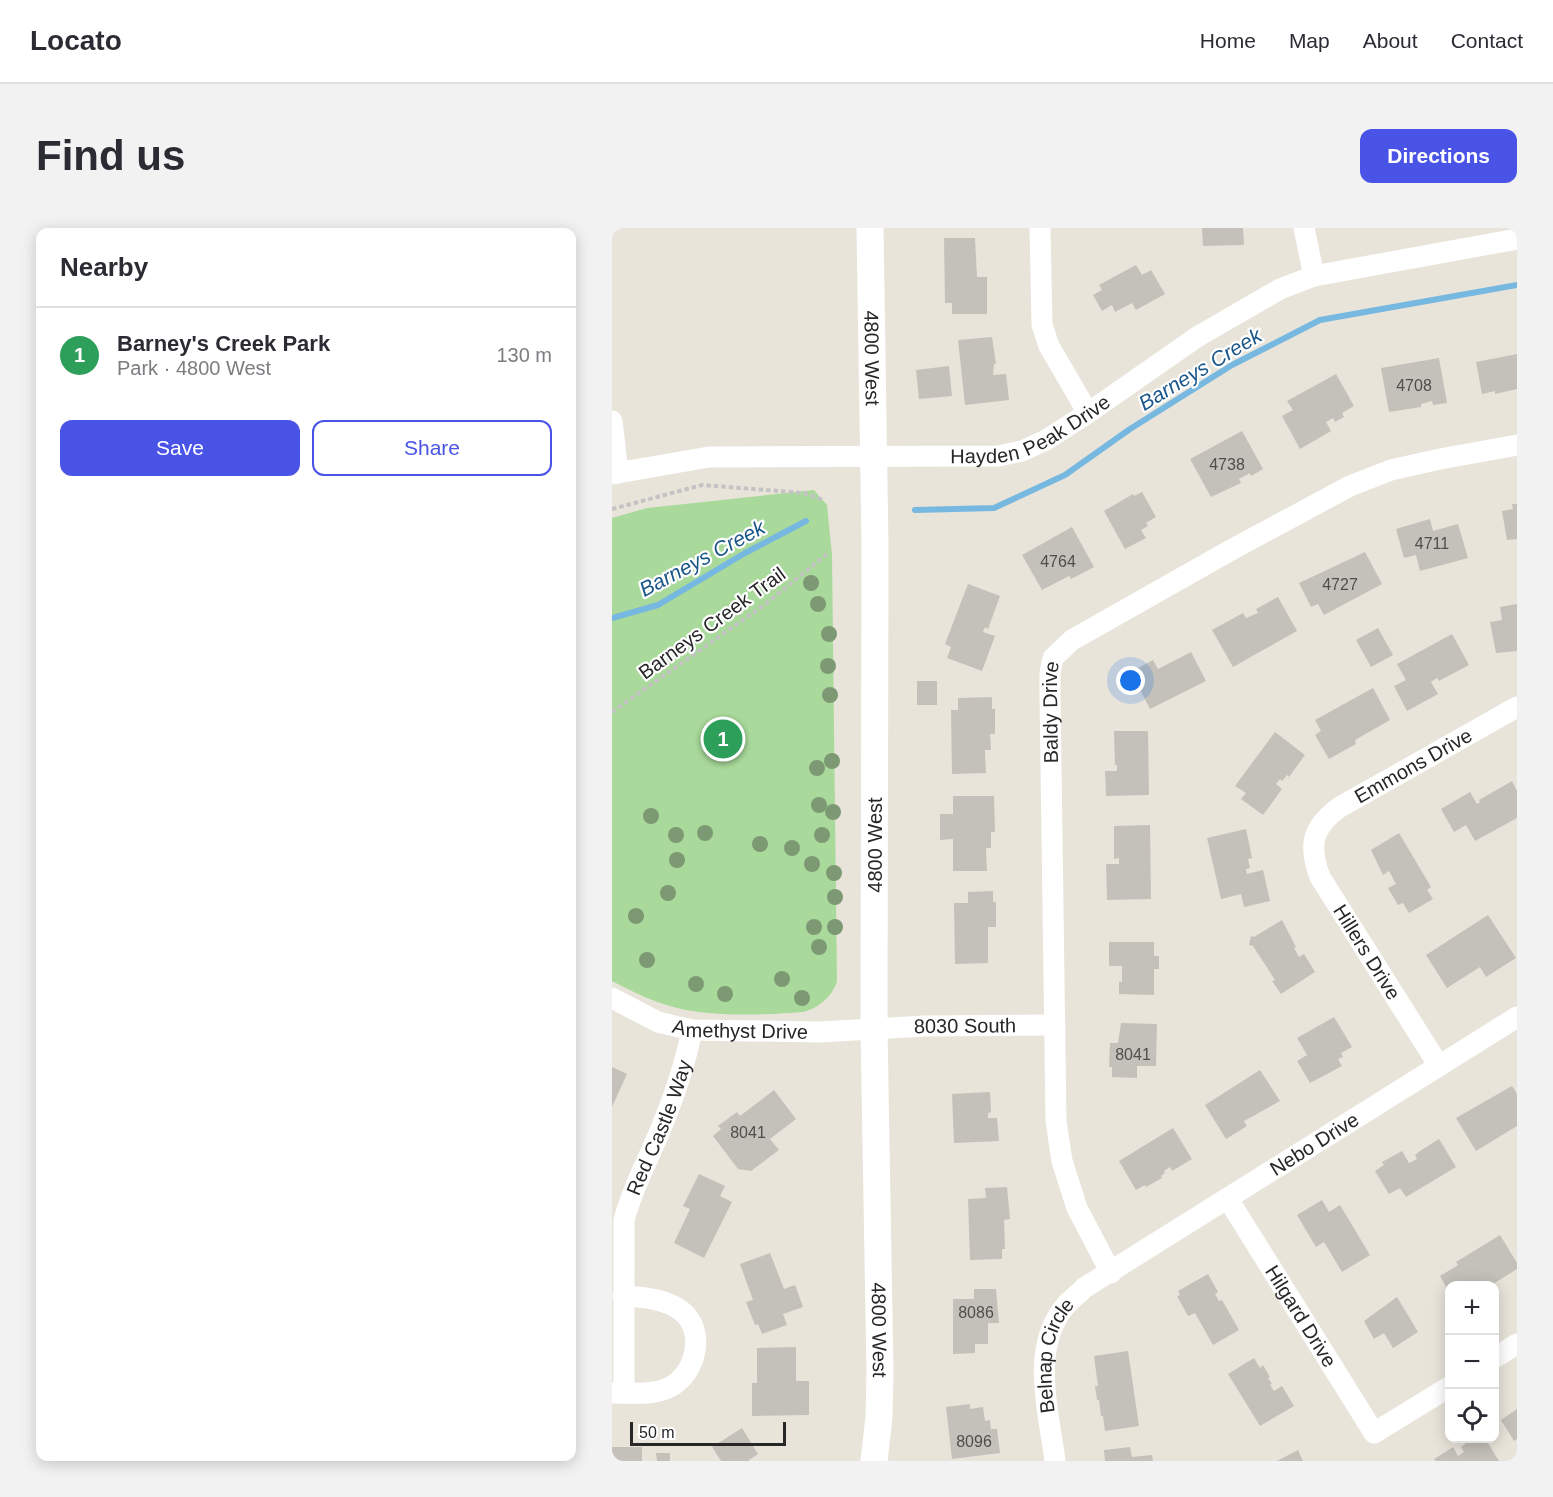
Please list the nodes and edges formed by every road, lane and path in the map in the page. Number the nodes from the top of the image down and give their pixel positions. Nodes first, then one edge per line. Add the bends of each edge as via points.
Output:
1 (870, 228) edge
2 (1040, 228) edge
3 (1304, 228) edge
4 (1517, 239) edge
5 (1314, 276) junction
6 (1088, 413) junction
7 (612, 421) edge
8 (1517, 445) edge
9 (874, 457) junction
10 (615, 474) edge
11 (823, 500) dead end
12 (612, 509) edge
13 (827, 554) dead end
14 (1517, 706) edge
15 (612, 712) edge
16 (1316, 832) joint
17 (612, 998) edge
18 (1517, 1017) edge
19 (1055, 1025) junction
20 (874, 1029) junction
21 (692, 1030) junction
22 (1439, 1066) junction
23 (1228, 1199) junction
24 (1110, 1273) junction
25 (623, 1296) junction
26 (1517, 1344) edge
27 (1499, 1355) edge
28 (1446, 1389) edge
29 (618, 1393) edge
30 (874, 1461) edge
31 (1055, 1461) edge

1 - 9 street, 4800 West
2 - 6 street via 1042,325 1049,346
3 - 5 street
4 - 5 street, Hayden Peak Drive
5 - 6 street, Hayden Peak Drive via 1280,289 1233,315
6 - 9 street, Hayden Peak Drive via 1046,440 999,456
7 - 10 street
8 - 19 street, Baldy Drive via 1391,470 1350,486 1072,640 1053,658 1050,693
9 - 10 street, Hayden Peak Drive via 709,457
9 - 20 street, 4800 West
11 - 12 path via 804,493 702,485
13 - 15 path, Barneys Creek Trail via 767,603
14 - 16 street, Emmons Drive via 1340,807 1325,818
16 - 22 street, Hillers Drive via 1314,861 1320,877
17 - 21 street, Amethyst Drive via 658,1022
18 - 22 street, Nebo Drive
19 - 20 street, 8030 South
19 - 24 street, Baldy Drive via 1056,1121 1062,1161 1077,1208
20 - 21 street, Amethyst Drive
20 - 30 street, 4800 West via 880,1372
21 - 25 street, Red Castle Way via 682,1070 624,1220
22 - 23 street, Nebo Drive
23 - 24 street, Nebo Drive
23 - 28 street, Hilgard Drive via 1374,1433
24 - 31 street, Belnap Circle via 1084,1288 1066,1305 1053,1325 1046,1348 1044,1374
25 - 29 street, Red Castle Way
25 - 29 street, Red Castle Way via 674,1307 691,1323 696,1345 690,1368 676,1384 651,1393
26 - 27 street

